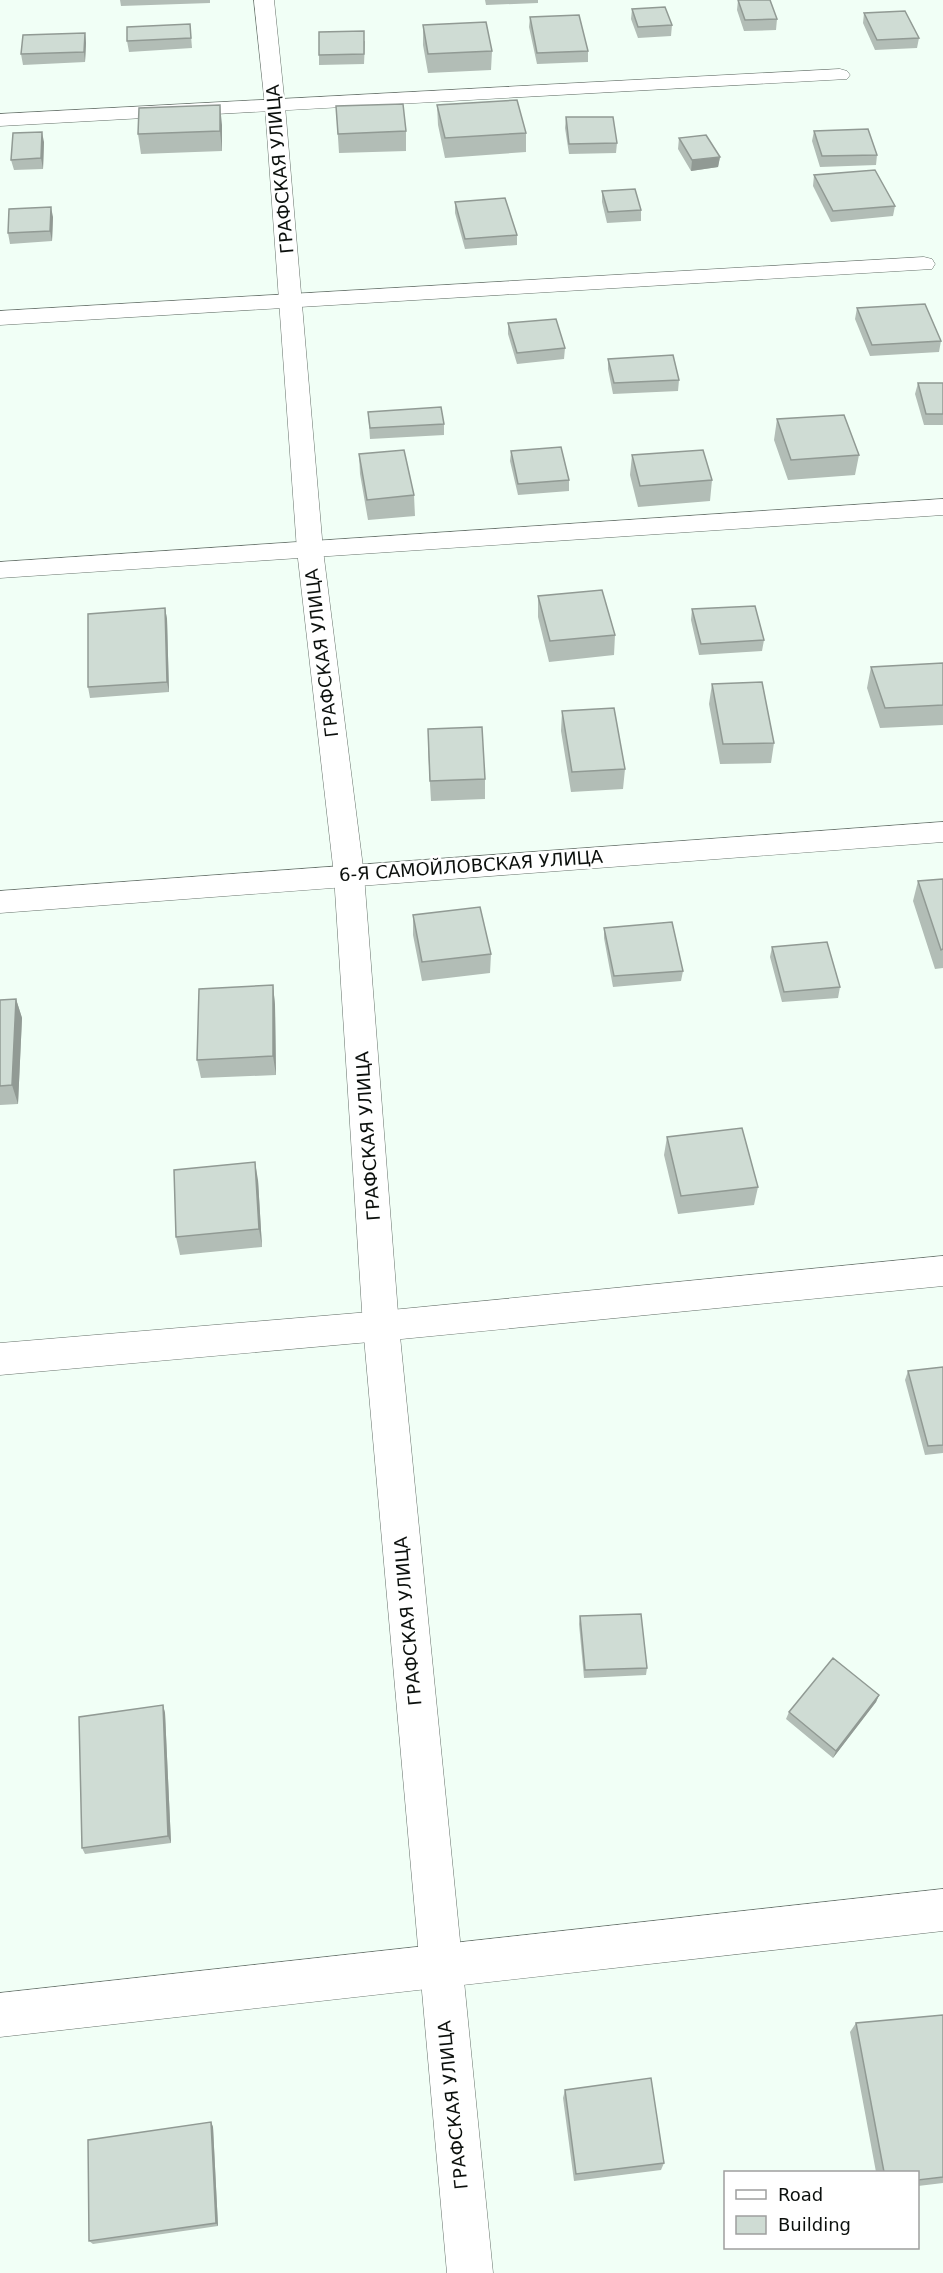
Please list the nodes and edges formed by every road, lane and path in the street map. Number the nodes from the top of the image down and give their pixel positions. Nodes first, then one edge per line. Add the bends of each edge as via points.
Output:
1 (264, 0) edge
2 (840, 75) dead end
3 (275, 106) junction
4 (0, 120) edge
5 (924, 264) dead end
6 (290, 302) junction
7 (0, 318) edge
8 (943, 507) edge
9 (310, 550) junction
10 (0, 570) edge
11 (943, 832) edge
12 (350, 875) junction
13 (0, 902) edge
14 (943, 1271) edge
15 (381, 1326) junction
16 (0, 1359) edge
17 (943, 1910) edge
18 (440, 1966) junction
19 (0, 2015) edge
20 (470, 2273) edge

1 - 3 street, ГРАФСКАЯ УЛИЦА
2 - 3 street
3 - 4 street
3 - 6 street, ГРАФСКАЯ УЛИЦА
5 - 6 street
6 - 7 street
6 - 9 street, ГРАФСКАЯ УЛИЦА
8 - 9 street
9 - 10 street
9 - 12 street, ГРАФСКАЯ УЛИЦА
11 - 12 street, 6-Я САМОЙЛОВСКАЯ УЛИЦА
12 - 13 street, 6-Я САМОЙЛОВСКАЯ УЛИЦА
12 - 15 street, ГРАФСКАЯ УЛИЦА
14 - 15 street
15 - 16 street
15 - 18 street, ГРАФСКАЯ УЛИЦА
17 - 18 street
18 - 19 street
18 - 20 street, ГРАФСКАЯ УЛИЦА

